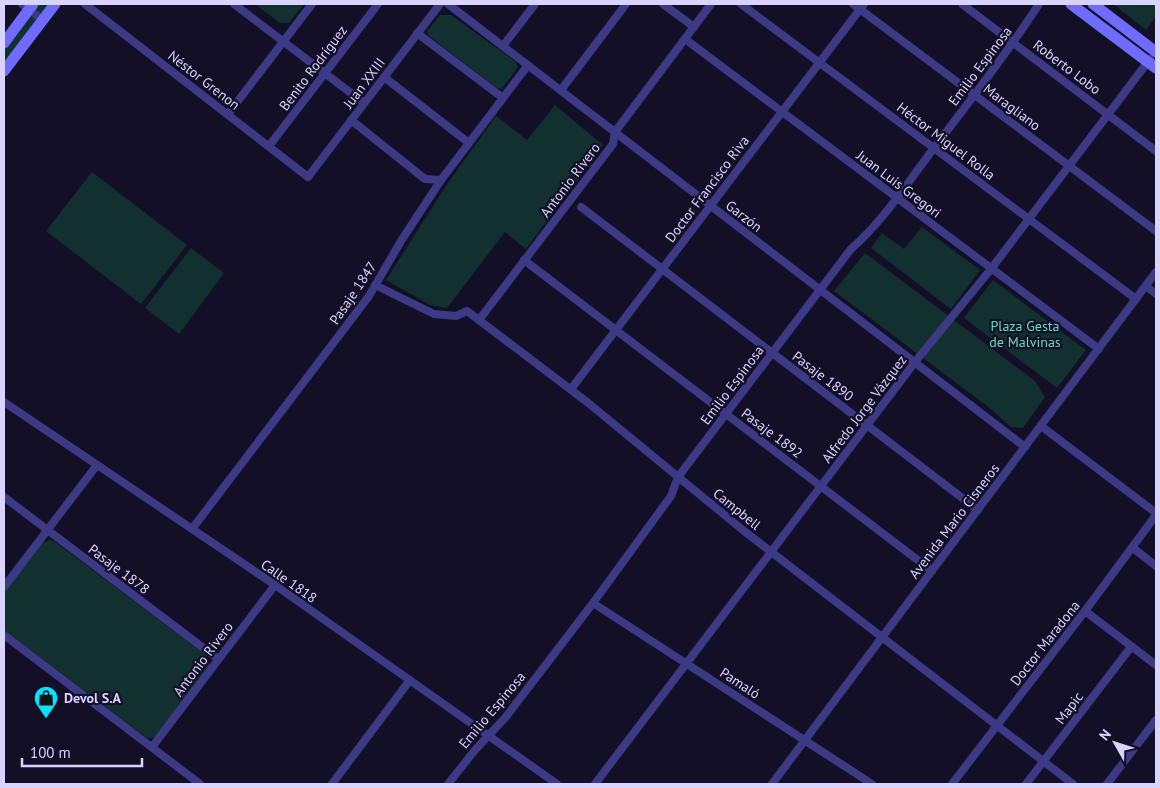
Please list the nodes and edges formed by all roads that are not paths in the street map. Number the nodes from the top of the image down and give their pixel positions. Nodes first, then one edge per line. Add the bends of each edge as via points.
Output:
1 (55, 4) edge
2 (85, 4) edge
3 (234, 4) edge
4 (312, 4) edge
5 (378, 4) edge
6 (440, 4) edge
7 (448, 4) edge
8 (535, 4) edge
9 (626, 4) edge
10 (663, 4) edge
11 (711, 4) edge
12 (741, 4) edge
13 (853, 4) edge
14 (962, 4) edge
15 (1039, 4) edge
16 (1071, 4) edge
17 (1093, 4) edge
18 (28, 6) edge
19 (862, 6) edge
20 (43, 20) junction
21 (694, 27) junction
22 (418, 34) junction
23 (685, 39) junction
24 (283, 41) junction
25 (4, 43) edge
26 (1014, 43) junction
27 (503, 46) junction
28 (1156, 52) edge
29 (819, 62) junction
30 (528, 65) junction
31 (1152, 65) edge
32 (4, 71) edge
33 (325, 73) junction
34 (384, 77) junction
35 (561, 90) junction
36 (974, 95) junction
37 (502, 98) junction
38 (364, 103) junction
39 (782, 112) junction
40 (228, 114) junction
41 (1108, 115) junction
42 (351, 120) junction
43 (615, 132) junction
44 (469, 143) junction
45 (269, 146) junction
46 (934, 148) junction
47 (1156, 151) edge
48 (1069, 166) junction
49 (308, 177) joint
50 (441, 180) junction
51 (896, 198) junction
52 (711, 205) junction
53 (580, 207) dead end
54 (1029, 219) junction
55 (1156, 231) edge
56 (524, 260) junction
57 (662, 269) junction
58 (991, 269) junction
59 (1156, 272) edge
60 (376, 285) junction
61 (1146, 286) junction
62 (820, 290) junction
63 (1156, 294) edge
64 (1136, 299) junction
65 (478, 320) junction
66 (616, 330) junction
67 (1099, 349) junction
68 (772, 353) junction
69 (915, 362) junction
70 (571, 389) junction
71 (4, 402) edge
72 (726, 414) junction
73 (867, 425) junction
74 (1041, 426) junction
75 (1025, 447) junction
76 (96, 465) junction
77 (678, 477) junction
78 (821, 486) junction
79 (4, 498) edge
80 (978, 510) junction
81 (1156, 514) edge
82 (192, 529) junction
83 (47, 530) junction
84 (1133, 548) junction
85 (771, 552) junction
86 (1156, 566) edge
87 (932, 571) junction
88 (275, 585) junction
89 (4, 587) edge
90 (593, 603) junction
91 (1085, 611) junction
92 (4, 635) edge
93 (883, 637) junction
94 (1131, 647) junction
95 (218, 660) junction
96 (686, 663) junction
97 (1156, 666) edge
98 (410, 680) junction
99 (1156, 720) edge
100 (996, 726) junction
101 (488, 736) junction
102 (805, 740) junction
103 (152, 747) junction
104 (1044, 761) junction
105 (200, 784) edge
106 (332, 784) edge
107 (448, 784) edge
108 (558, 784) edge
109 (595, 784) edge
110 (772, 784) edge
111 (872, 784) edge
112 (952, 784) edge
113 (1026, 784) edge
114 (1074, 784) edge
115 (1107, 784) edge

1 - 20 street
2 - 40 street, Néstor Grenon
3 - 24 street
4 - 24 street
5 - 33 street, Benito Rodríguez
6 - 22 street, Juan XXIII
7 - 27 street, Garzón
8 - 27 street
9 - 35 street
10 - 21 street
11 - 21 street, Antonio Rivero
12 - 29 street, Héctor Miguel Rolla
13 - 19 street, Maragliano
14 - 26 street, Roberto Lobo
15 - 26 street, Emilio Espinosa
16 - 31 street
17 - 28 street
18 - 20 street
18 - 25 street
19 - 29 street, Doctor Francisco Riva
19 - 36 street, Maragliano
20 - 32 street
21 - 23 street, Antonio Rivero
22 - 34 street, Juan XXIII
22 - 37 street
23 - 39 street, Juan Luis Gregori
23 - 43 street, Antonio Rivero
24 - 33 street
24 - 40 street
26 - 36 street, Emilio Espinosa
26 - 41 street, Roberto Lobo
27 - 30 street, Garzón
28 - 31 street, Alfredo Jorge Vázquez
29 - 39 street, Doctor Francisco Riva
29 - 46 street, Héctor Miguel Rolla
30 - 35 street, Garzón
30 - 37 street, Pasaje 1847
31 - 41 street, Alfredo Jorge Vázquez
33 - 38 street
33 - 45 street, Benito Rodríguez
34 - 38 street, Juan XXIII
34 - 44 street
35 - 43 street, Garzón
36 - 46 street, Emilio Espinosa
36 - 48 street, Maragliano
37 - 44 street, Pasaje 1847
38 - 42 street, Juan XXIII
39 - 51 street, Juan Luis Gregori
39 - 52 street, Doctor Francisco Riva
40 - 45 street, Néstor Grenon
41 - 47 street, Roberto Lobo
41 - 48 street, Alfredo Jorge Vázquez
42 - 49 street, Juan XXIII
42 - 50 street via 425,179
43 - 52 street, Garzón
43 - 56 street, Antonio Rivero via 613,144
44 - 50 street, Pasaje 1847
45 - 49 street, Néstor Grenon
46 - 51 street, Emilio Espinosa
46 - 54 street, Héctor Miguel Rolla
48 - 54 street, Alfredo Jorge Vázquez
48 - 55 street, Maragliano
50 - 60 street, Pasaje 1847
51 - 58 street, Juan Luis Gregori
51 - 62 street, Emilio Espinosa
52 - 57 street, Doctor Francisco Riva
52 - 62 street, Garzón
53 - 57 street, Pasaje 1890
54 - 58 street, Alfredo Jorge Vázquez
54 - 64 street, Héctor Miguel Rolla
56 - 65 street, Antonio Rivero
56 - 66 street, Pasaje 1892
57 - 66 street, Doctor Francisco Riva
57 - 68 street, Pasaje 1890
58 - 67 street, Juan Luis Gregori
58 - 69 street, Alfredo Jorge Vázquez
59 - 61 street, Avenida Mario Cisneros
60 - 65 street, Campbell via 434,314 456,316 467,311
60 - 82 street, Pasaje 1847
61 - 63 street
61 - 64 street, Avenida Mario Cisneros
62 - 68 street, Emilio Espinosa
62 - 69 street, Garzón
64 - 67 street, Avenida Mario Cisneros
65 - 70 street, Campbell
66 - 70 street, Doctor Francisco Riva
66 - 72 street, Pasaje 1892
67 - 74 street, Avenida Mario Cisneros
68 - 72 street, Emilio Espinosa
68 - 73 street, Pasaje 1890
69 - 73 street, Alfredo Jorge Vázquez
69 - 75 street, Garzón
70 - 77 street, Campbell
71 - 76 street, Calle 1818
72 - 77 street, Emilio Espinosa
72 - 78 street, Pasaje 1892
73 - 78 street, Alfredo Jorge Vázquez
73 - 80 street, Pasaje 1890
74 - 75 street, Avenida Mario Cisneros
74 - 81 street
75 - 80 street, Avenida Mario Cisneros
76 - 82 street, Calle 1818
76 - 83 street
77 - 85 street, Campbell
77 - 90 street, Emilio Espinosa via 671,496
78 - 85 street, Alfredo Jorge Vázquez
78 - 87 street, Pasaje 1892
79 - 83 street, Pasaje 1878
80 - 87 street, Avenida Mario Cisneros
81 - 84 street, Doctor Maradona
82 - 88 street, Calle 1818
83 - 89 street
83 - 95 street, Pasaje 1878
84 - 86 street
84 - 91 street, Doctor Maradona
85 - 93 street, Campbell
85 - 96 street, Alfredo Jorge Vázquez
87 - 93 street, Avenida Mario Cisneros
88 - 95 street, Antonio Rivero
88 - 98 street, Calle 1818
90 - 96 street, Pamaló
90 - 101 street, Emilio Espinosa via 506,718
91 - 94 street
91 - 100 street, Doctor Maradona
92 - 103 street
93 - 100 street, Campbell
93 - 102 street, Avenida Mario Cisneros
94 - 97 street
94 - 104 street, Mapic
95 - 103 street, Antonio Rivero
96 - 102 street, Pamaló
96 - 109 street, Alfredo Jorge Vázquez
98 - 101 street, Calle 1818
98 - 106 street
99 - 115 street
100 - 104 street, Campbell
100 - 112 street, Doctor Maradona
101 - 107 street, Emilio Espinosa
101 - 108 street, Calle 1818
102 - 110 street, Avenida Mario Cisneros
102 - 111 street, Pamaló
103 - 105 street
104 - 113 street, Mapic
104 - 114 street, Campbell

